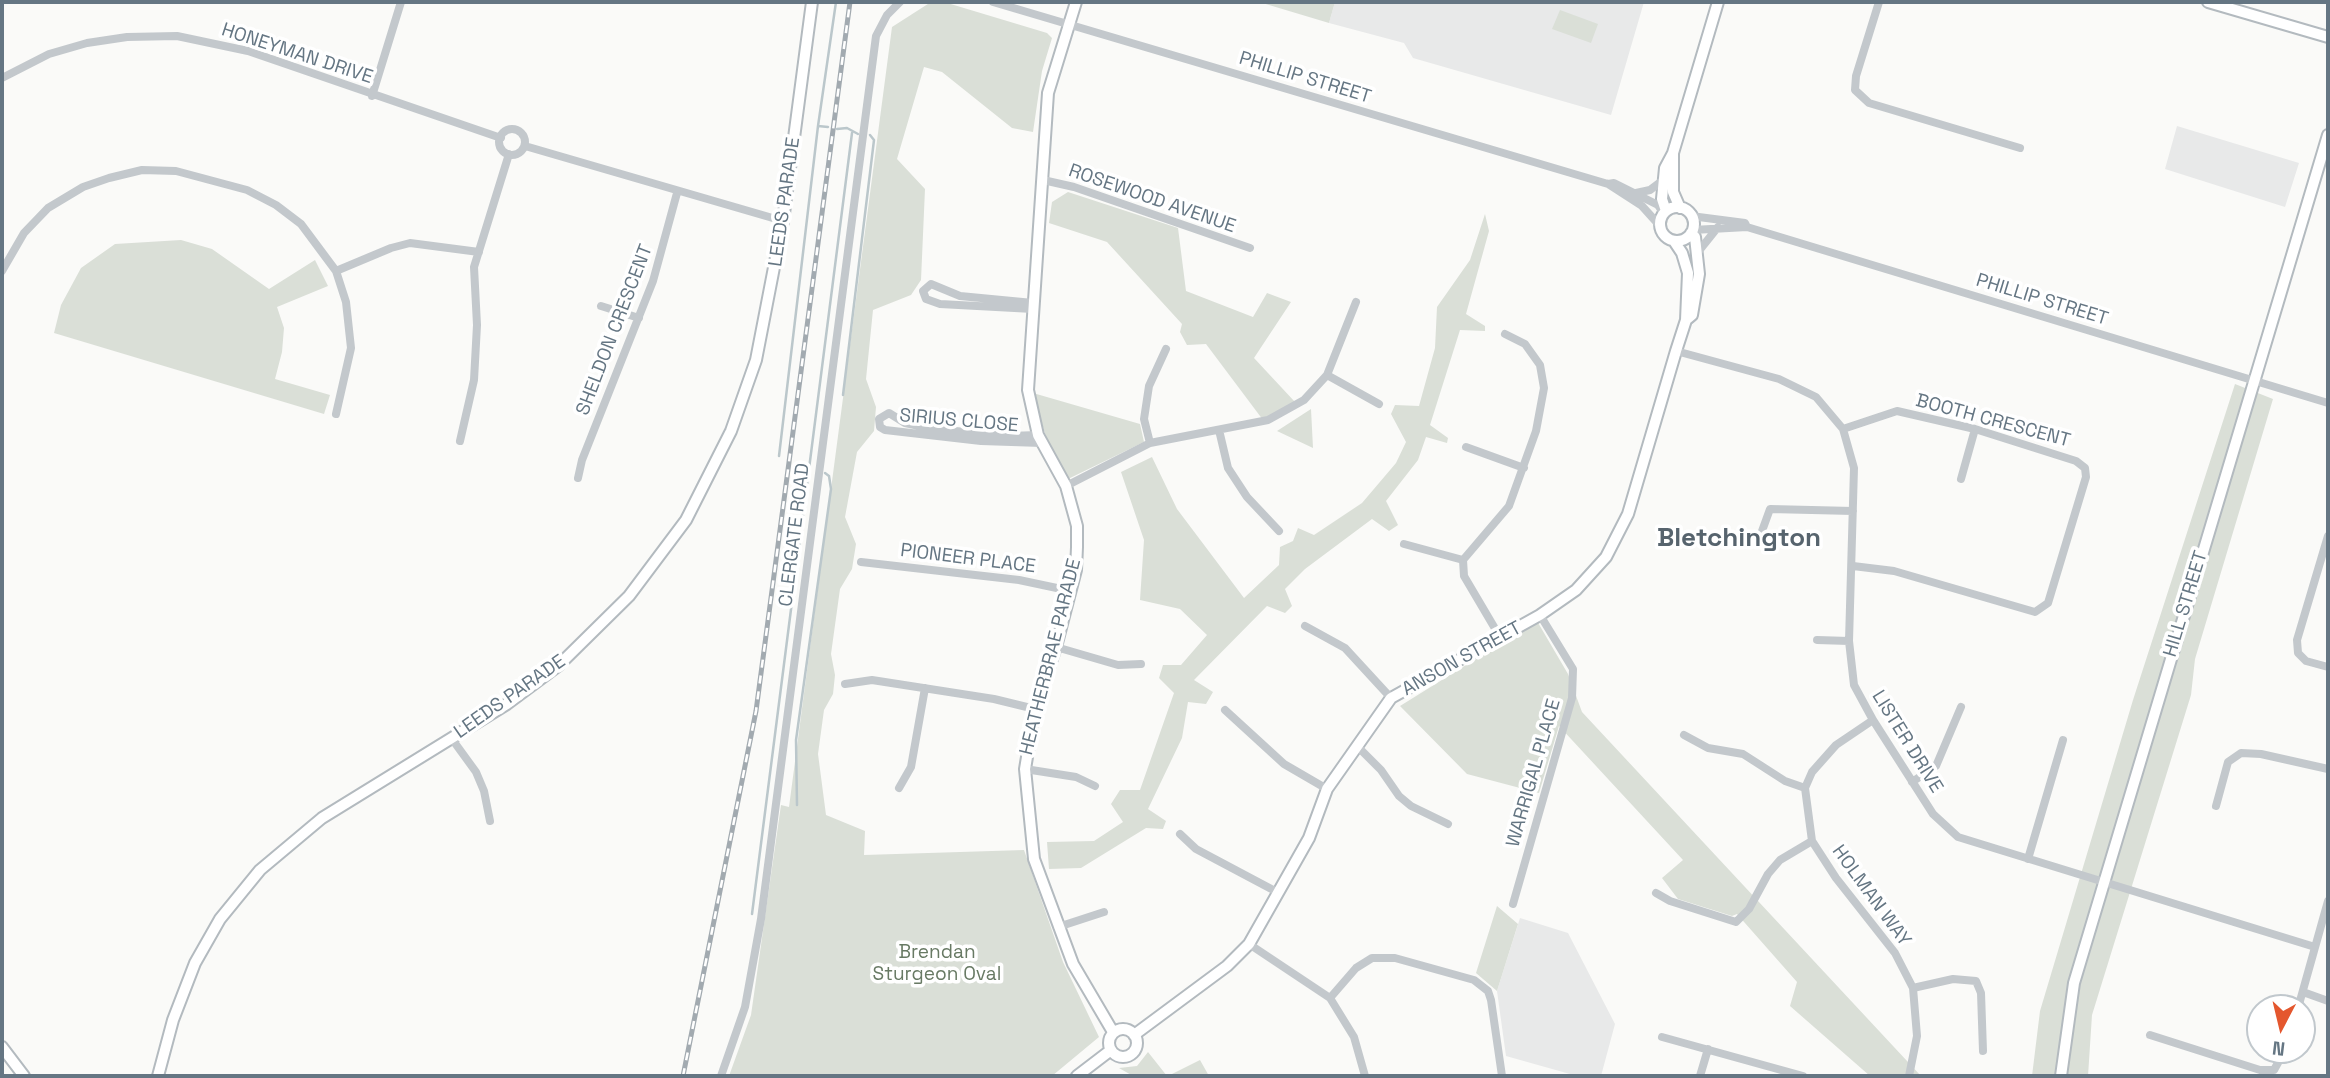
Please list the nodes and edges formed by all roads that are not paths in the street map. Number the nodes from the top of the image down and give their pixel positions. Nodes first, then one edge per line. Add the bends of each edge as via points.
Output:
1 (401, 2) edge
2 (812, 2) edge
3 (900, 2) edge
4 (993, 2) edge
5 (1076, 2) edge
6 (1718, 2) edge
7 (1879, 2) edge
8 (2208, 2) edge
9 (1070, 24) junction
10 (2328, 37) edge
11 (2, 78) edge
12 (372, 96) junction
13 (2328, 135) edge
14 (500, 138) junction
15 (525, 146) junction
16 (2020, 148) dead end
17 (1673, 153) junction
18 (509, 154) junction
19 (1042, 180) junction
20 (1662, 181) junction
21 (1608, 184) junction
22 (677, 193) junction
23 (1636, 193) junction
24 (1681, 208) junction
25 (1665, 212) junction
26 (1691, 215) junction
27 (783, 221) junction
28 (1660, 226) junction
29 (1718, 227) junction
30 (1747, 227) junction
31 (1692, 232) junction
32 (1674, 241) junction
33 (1250, 248) dead end
34 (479, 252) junction
35 (1698, 252) junction
36 (2, 271) edge
37 (336, 271) junction
38 (1356, 302) dead end
39 (601, 306) dead end
40 (1033, 306) junction
41 (639, 318) junction
42 (1686, 320) junction
43 (1505, 334) dead end
44 (1166, 349) dead end
45 (1676, 351) junction
46 (1327, 375) junction
47 (2253, 380) junction
48 (2328, 403) edge
49 (1379, 404) dead end
50 (337, 414) dead end
51 (1843, 429) junction
52 (1975, 429) junction
53 (1219, 430) junction
54 (1040, 439) junction
55 (460, 441) dead end
56 (1150, 443) junction
57 (1466, 447) dead end
58 (1524, 468) junction
59 (578, 478) dead end
60 (1961, 479) dead end
61 (1066, 486) junction
62 (1853, 510) junction
63 (1279, 531) dead end
64 (1762, 531) dead end
65 (2328, 536) edge
66 (1404, 544) dead end
67 (1463, 560) junction
68 (861, 562) dead end
69 (1853, 566) junction
70 (1071, 591) junction
71 (1540, 615) junction
72 (1306, 626) dead end
73 (1500, 637) junction
74 (1818, 640) dead end
75 (1849, 640) junction
76 (1056, 647) junction
77 (1142, 664) dead end
78 (2328, 667) edge
79 (845, 684) dead end
80 (925, 688) junction
81 (1391, 698) junction
82 (1961, 707) dead end
83 (1035, 709) junction
84 (1225, 710) dead end
85 (1872, 720) junction
86 (1684, 735) dead end
87 (452, 738) junction
88 (2063, 740) dead end
89 (1358, 747) junction
90 (1025, 769) junction
91 (2328, 769) edge
92 (1912, 782) junction
93 (1095, 786) dead end
94 (899, 788) dead end
95 (1805, 788) junction
96 (1327, 789) junction
97 (2216, 806) dead end
98 (490, 821) dead end
99 (1448, 824) dead end
100 (1180, 834) dead end
101 (1812, 841) junction
102 (2028, 859) junction
103 (2104, 881) junction
104 (1278, 892) junction
105 (1656, 893) dead end
106 (2328, 901) edge
107 (1513, 904) dead end
108 (1104, 912) dead end
109 (1058, 927) junction
110 (1249, 944) junction
111 (2315, 947) junction
112 (1913, 988) junction
113 (2303, 992) joint
114 (1330, 999) junction
115 (2328, 1001) edge
116 (1114, 1032) junction
117 (1134, 1035) junction
118 (2150, 1035) dead end
119 (1662, 1037) dead end
120 (2, 1047) edge
121 (1708, 1049) junction
122 (1111, 1050) junction
123 (1983, 1051) dead end
124 (2277, 1064) edge
125 (24, 1076) edge
126 (158, 1076) edge
127 (721, 1076) edge
128 (1077, 1076) edge
129 (1365, 1076) edge
130 (1502, 1076) edge
131 (1700, 1076) edge
132 (1803, 1076) edge
133 (1909, 1076) edge
134 (2060, 1076) edge

1 - 12 street
2 - 27 street, LEEDS PARADE
3 - 127 street, CLERGATE ROAD via 876,36 761,919 744,1007
4 - 9 street, PHILLIP STREET
5 - 9 street, HEATHERBRAE PARADE
6 - 17 street
7 - 16 street via 1855,90 1869,103
8 - 10 street
9 - 19 street, HEATHERBRAE PARADE via 1048,93
9 - 21 street, PHILLIP STREET
11 - 12 street, HONEYMAN DRIVE via 49,54 87,43 177,36 248,51
12 - 14 street, HONEYMAN DRIVE
13 - 47 street, HILL STREET
14 - 15 street via 506,131 518,131
14 - 18 street via 501,148
15 - 18 street via 520,153
15 - 22 street
17 - 20 street via 1668,156
17 - 24 street via 1673,192
18 - 34 street
19 - 33 street, ROSEWOOD AVENUE
19 - 40 street, HEATHERBRAE PARADE
20 - 23 street
20 - 25 street
21 - 23 street, PHILLIP STREET
21 - 28 street, PHILLIP STREET via 1642,206
22 - 27 street
22 - 41 street, SHELDON CRESCENT
23 - 25 street, PHILLIP STREET
24 - 25 street
24 - 26 street
25 - 28 street
26 - 30 street, PHILLIP STREET via 1732,220
26 - 31 street
27 - 87 street, LEEDS PARADE via 766,322 743,401 686,520 629,596 581,645 537,683
28 - 32 street
29 - 30 street, PHILLIP STREET
29 - 31 street, PHILLIP STREET
29 - 35 street
30 - 47 street, PHILLIP STREET
31 - 32 street
31 - 35 street, ANSON STREET
32 - 42 street, ANSON STREET via 1688,274
34 - 37 street via 410,243
34 - 55 street via 472,281 477,325 474,380
35 - 42 street, ANSON STREET via 1698,285 1692,315
36 - 37 street via 23,233 58,201 109,178 158,170 230,185 276,205 309,233
37 - 50 street via 346,302 351,348
38 - 46 street
39 - 41 street
40 - 40 street via 940,304 926,299 923,291 931,284 960,296
40 - 54 street, HEATHERBRAE PARADE via 1028,390
41 - 59 street, SHELDON CRESCENT
42 - 45 street, ANSON STREET
43 - 58 street via 1525,344 1540,365 1544,388
44 - 56 street via 1149,386 1144,419
45 - 51 street, LISTER DRIVE via 1779,379 1816,397
45 - 71 street, ANSON STREET via 1628,514 1606,558 1576,590
46 - 49 street
46 - 53 street via 1304,400 1268,420
47 - 48 street, PHILLIP STREET
47 - 103 street, HILL STREET
51 - 52 street, BOOTH CRESCENT via 1897,411
51 - 62 street, LISTER DRIVE via 1854,468
52 - 60 street
52 - 69 street, BOOTH CRESCENT via 2076,460 2085,468 2048,603 2035,612 1894,571
53 - 56 street
53 - 63 street via 1228,468
54 - 54 street, SIRIUS CLOSE via 981,442 885,430 879,419 889,413 905,424 934,429
54 - 61 street, HEATHERBRAE PARADE
56 - 61 street
57 - 58 street
58 - 67 street via 1509,506
61 - 70 street, HEATHERBRAE PARADE via 1077,533
62 - 64 street via 1770,509
62 - 69 street, LISTER DRIVE
65 - 78 street via 2297,640 2298,653 2306,661
66 - 67 street
67 - 73 street via 1464,576
68 - 70 street, PIONEER PLACE via 1019,580
69 - 75 street, LISTER DRIVE
70 - 76 street, HEATHERBRAE PARADE
71 - 73 street, ANSON STREET
71 - 107 street, WARRIGAL PLACE via 1573,669 1572,698
72 - 81 street via 1345,648
73 - 81 street, ANSON STREET
74 - 75 street
75 - 85 street, LISTER DRIVE via 1854,685
76 - 77 street via 1118,665
76 - 83 street, HEATHERBRAE PARADE
79 - 80 street via 872,680
80 - 83 street
80 - 94 street via 911,767
81 - 89 street, ANSON STREET
82 - 92 street via 1936,766
83 - 90 street, HEATHERBRAE PARADE
84 - 96 street via 1284,764
85 - 92 street, LISTER DRIVE
85 - 95 street via 1836,745 1812,772
86 - 95 street via 1708,748 1743,754
87 - 98 street via 476,772
87 - 126 street, LEEDS PARADE via 322,818 251,880 220,919 195,963
88 - 102 street
89 - 96 street, ANSON STREET
89 - 99 street via 1399,796
90 - 93 street via 1076,777
90 - 109 street, HEATHERBRAE PARADE via 1034,859
91 - 97 street via 2241,754 2228,762
92 - 102 street, LISTER DRIVE via 1933,814 1958,837
95 - 101 street, HOLMAN WAY
96 - 104 street, ANSON STREET via 1309,838
100 - 104 street via 1196,849
101 - 105 street via 1780,860 1736,922
101 - 112 street, HOLMAN WAY via 1895,953
102 - 103 street, LISTER DRIVE
103 - 111 street, LISTER DRIVE
103 - 134 street, HILL STREET via 2074,983
104 - 110 street, ANSON STREET
106 - 111 street
108 - 109 street
109 - 116 street, HEATHERBRAE PARADE via 1073,964
110 - 114 street
110 - 117 street, ANSON STREET via 1227,966
111 - 113 street
112 - 123 street via 1954,979 1976,982 1981,993
112 - 133 street, HOLMAN WAY via 1917,1035
113 - 115 street
114 - 129 street via 1354,1037
114 - 130 street via 1356,968 1372,958 1395,958 1474,980 1488,991 1491,1000
116 - 117 street via 1125,1029
116 - 122 street
117 - 122 street via 1132,1053 1121,1056
118 - 124 street via 2260,1070 2274,1070
119 - 121 street
120 - 125 street
121 - 131 street
121 - 132 street
122 - 128 street

